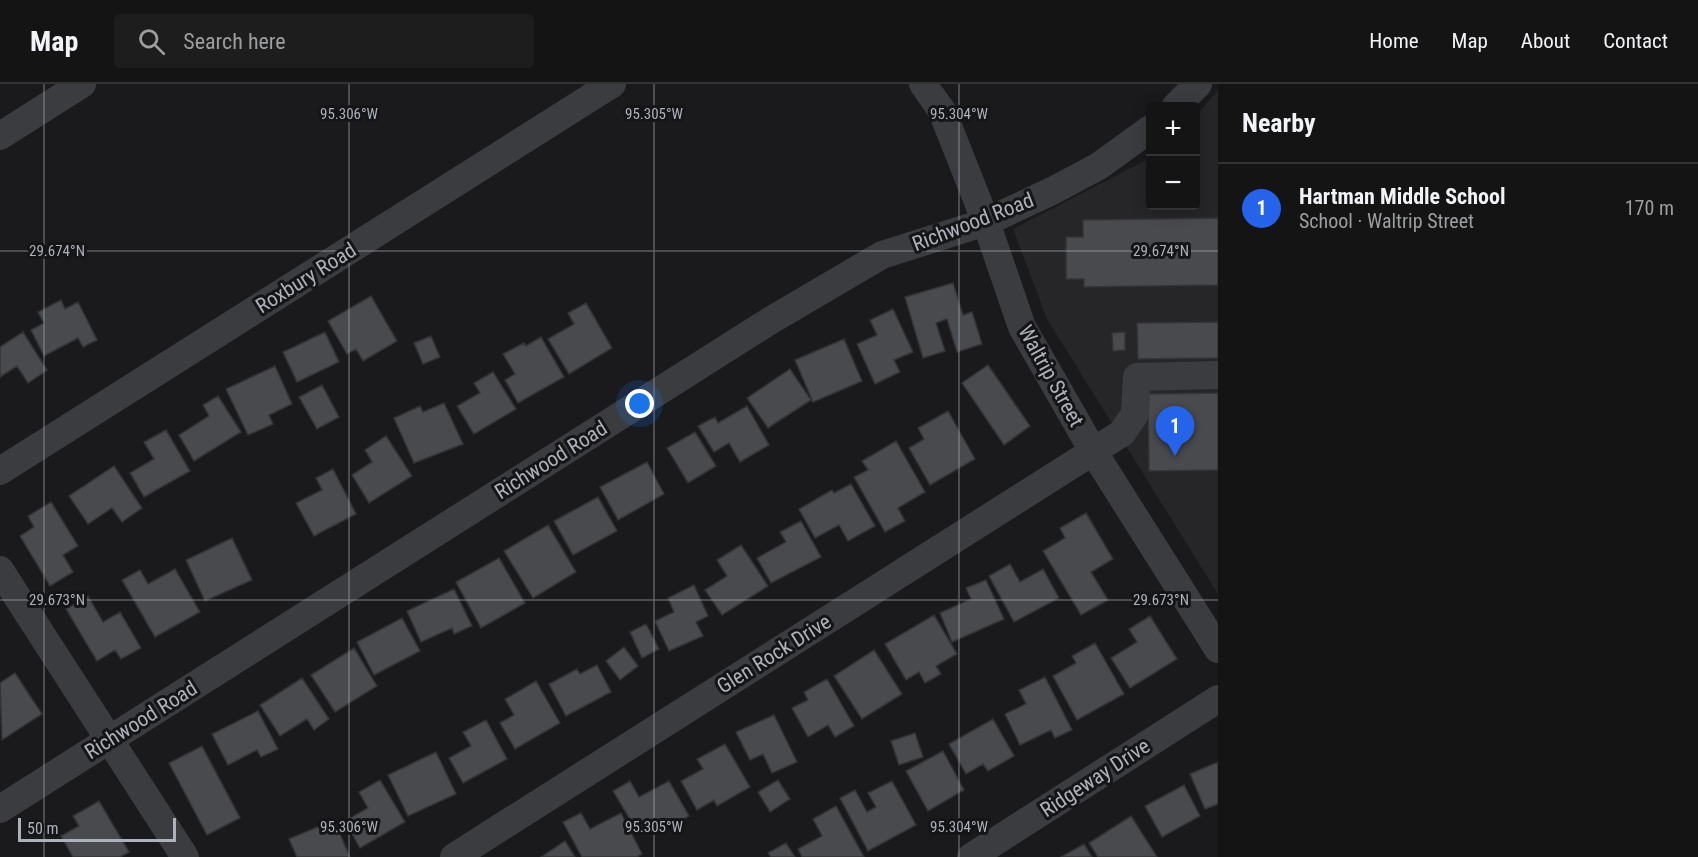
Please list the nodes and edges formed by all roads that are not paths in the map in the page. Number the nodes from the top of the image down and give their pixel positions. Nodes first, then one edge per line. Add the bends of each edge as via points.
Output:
1 (82, 84) edge
2 (612, 84) edge
3 (923, 84) edge
4 (1198, 84) edge
5 (1180, 102) edge
6 (1146, 132) edge
7 (0, 136) edge
8 (986, 222) junction
9 (1218, 375) edge
10 (1093, 452) junction
11 (0, 471) edge
12 (0, 570) edge
13 (1210, 622) edge
14 (1218, 649) edge
15 (1218, 699) edge
16 (111, 739) junction
17 (0, 808) edge
18 (981, 854) edge
19 (185, 857) edge
20 (454, 857) edge

1 - 7 street
2 - 11 street, Roxbury Road
3 - 8 street, Waltrip Street via 942,111
4 - 5 street
6 - 8 street, Richwood Road via 1099,166
8 - 10 street, Waltrip Street via 1022,327
8 - 16 street, Richwood Road via 882,255 778,316
9 - 10 street, Glen Rock Drive via 1137,377 1135,414 1122,433
10 - 13 street, Waltrip Street
10 - 20 street, Glen Rock Drive
12 - 16 street
13 - 14 street, Waltrip Street
15 - 18 street, Ridgeway Drive
16 - 17 street, Richwood Road
16 - 19 street

